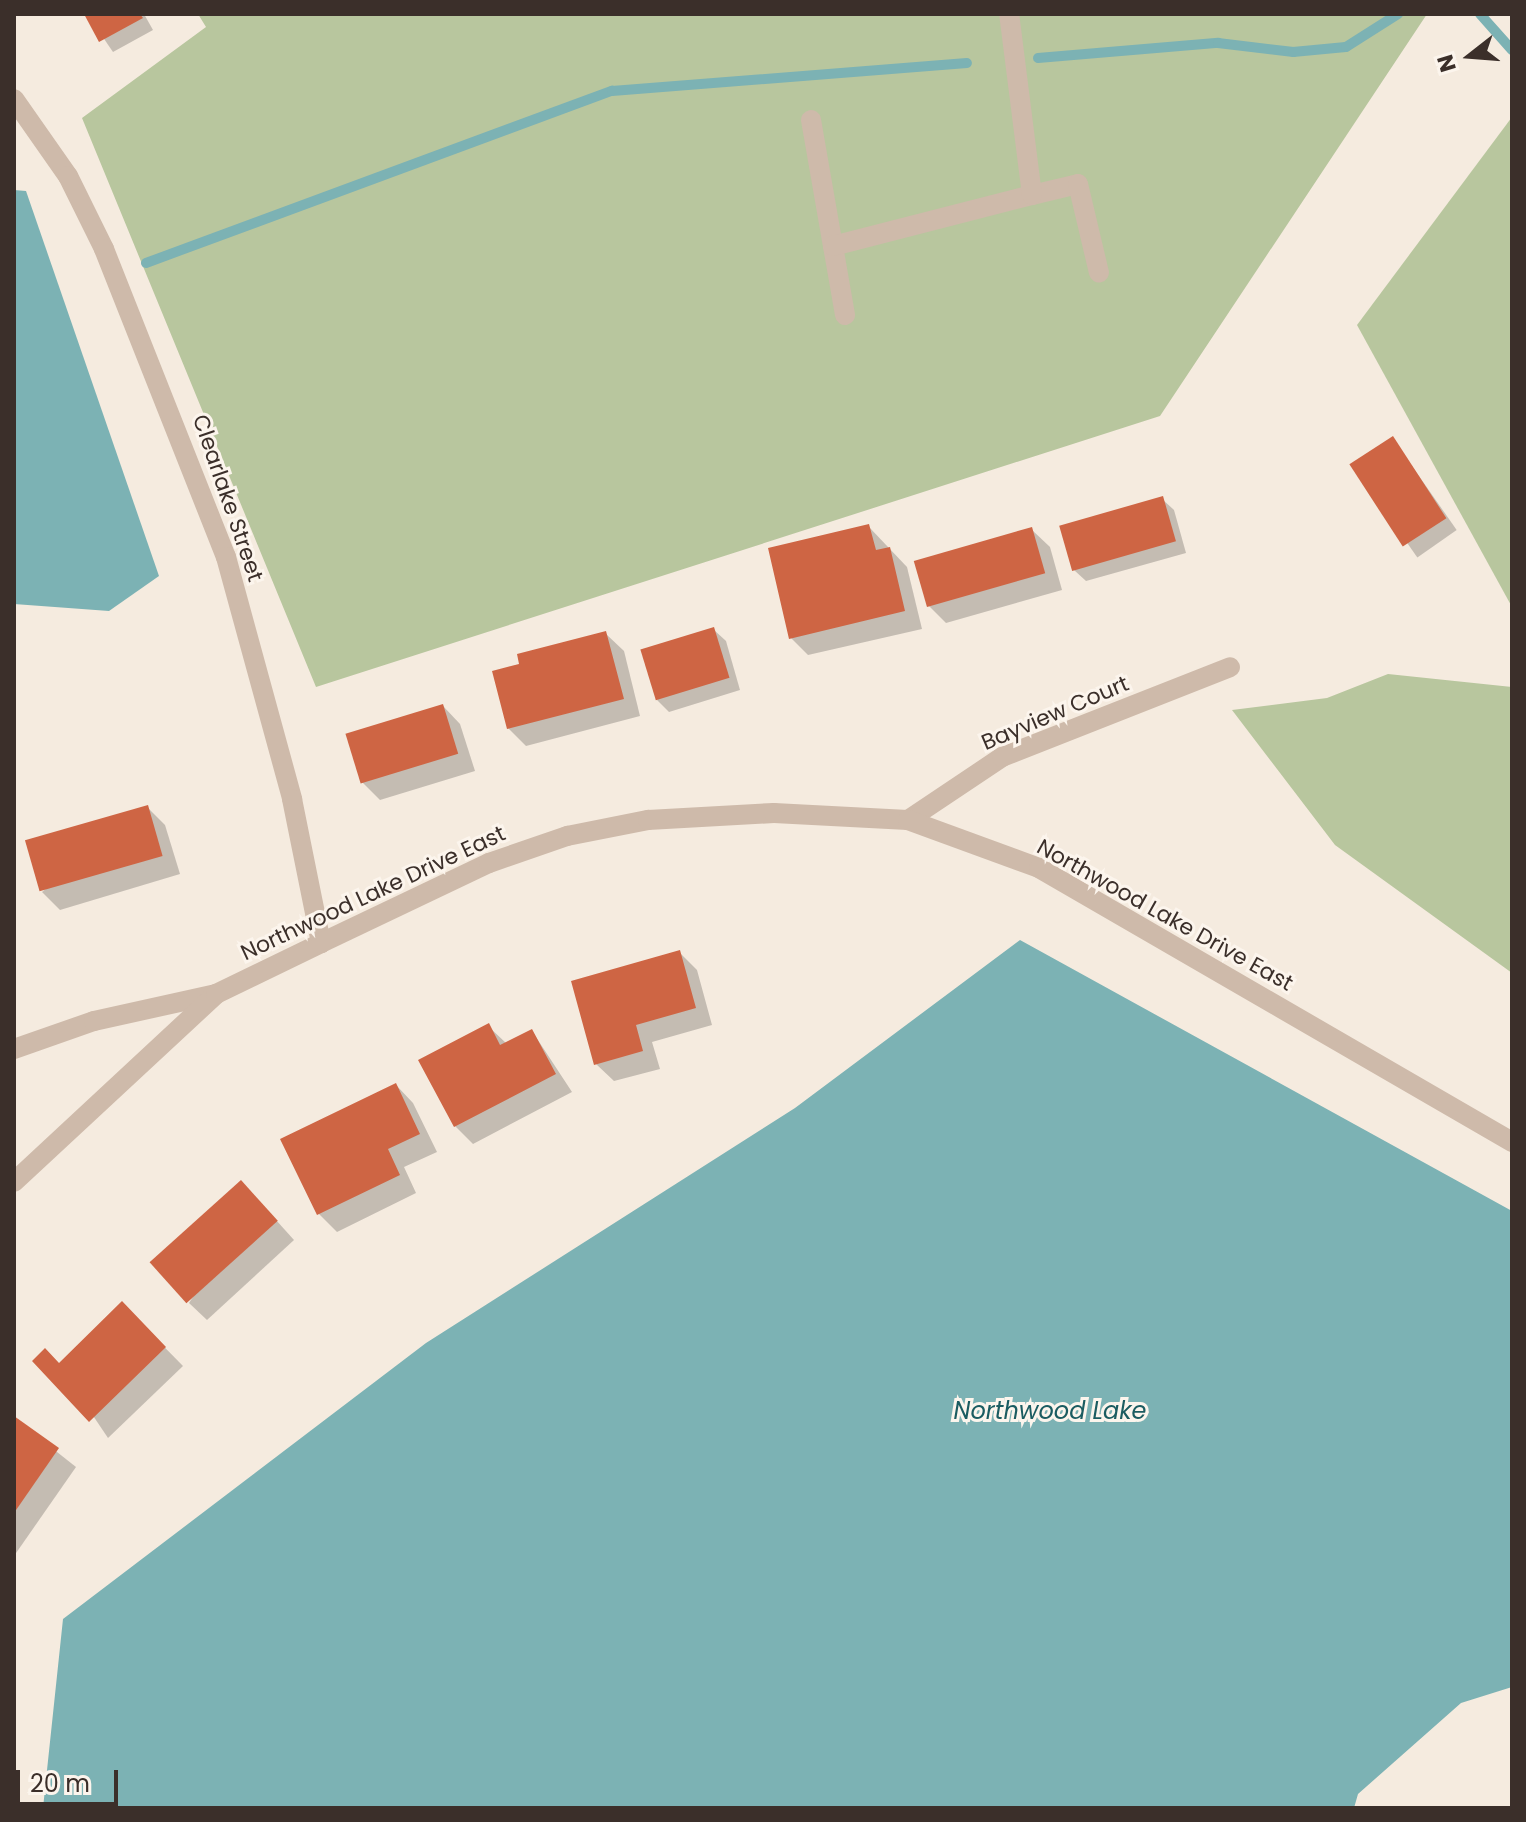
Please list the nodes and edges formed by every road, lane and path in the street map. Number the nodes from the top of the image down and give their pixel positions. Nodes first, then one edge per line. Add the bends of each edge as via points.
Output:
1 (1009, 14) edge
2 (14, 99) edge
3 (811, 120) dead end
4 (1032, 195) junction
5 (833, 246) junction
6 (1099, 273) dead end
7 (845, 315) dead end
8 (1230, 667) dead end
9 (908, 820) junction
10 (321, 943) junction
11 (216, 994) junction
12 (14, 1049) edge
13 (1512, 1142) edge
14 (14, 1182) edge

1 - 4 street
2 - 10 street, Clearlake Street via 61,164 104,249 226,557 295,812
3 - 5 street
4 - 5 street
4 - 6 street via 1078,184
5 - 7 street
8 - 9 street, Bayview Court via 1002,757
9 - 10 street, Northwood Lake Drive East via 689,816 567,836 489,863
9 - 13 street, Northwood Lake Drive East via 1039,868
10 - 11 street, Northwood Lake Drive East
11 - 12 street via 94,1021
11 - 14 street, Northwood Lake Drive East

